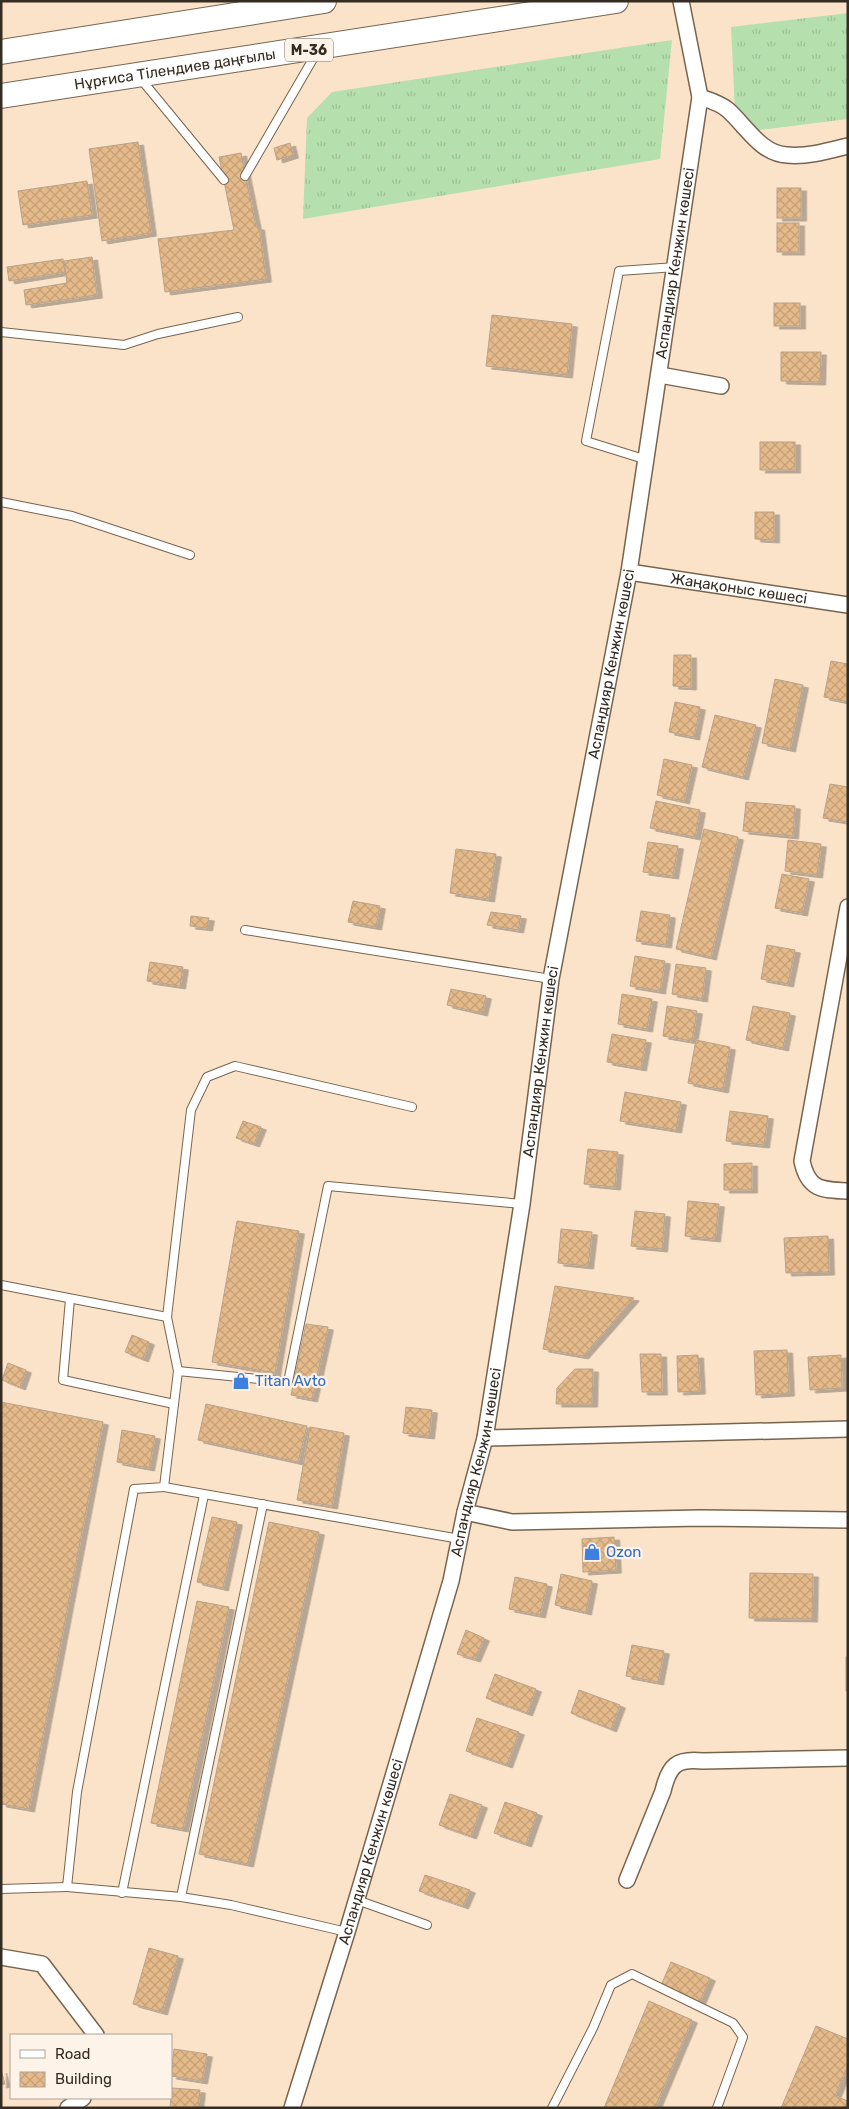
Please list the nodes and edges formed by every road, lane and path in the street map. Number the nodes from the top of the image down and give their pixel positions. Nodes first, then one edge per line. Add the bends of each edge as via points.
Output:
1 (324, 1) edge
2 (616, 1) edge
3 (681, 1) edge
4 (319, 48) junction
5 (1, 52) edge
6 (137, 75) junction
7 (1, 96) edge
8 (700, 97) junction
9 (848, 146) edge
10 (246, 176) dead end
11 (224, 180) dead end
12 (676, 267) junction
13 (238, 317) dead end
14 (1, 332) edge
15 (660, 375) junction
16 (721, 386) dead end
17 (647, 460) junction
18 (1, 502) edge
19 (190, 555) dead end
20 (629, 572) junction
21 (848, 605) edge
22 (848, 908) edge
23 (245, 930) dead end
24 (551, 979) junction
25 (412, 1107) dead end
26 (848, 1191) edge
27 (522, 1204) junction
28 (1, 1285) edge
29 (70, 1299) junction
30 (167, 1316) junction
31 (178, 1371) junction
32 (174, 1404) junction
33 (848, 1429) edge
34 (485, 1438) junction
35 (164, 1487) junction
36 (204, 1494) junction
37 (263, 1504) junction
38 (465, 1512) junction
39 (848, 1520) edge
40 (460, 1539) junction
41 (848, 1758) edge
42 (627, 1880) dead end
43 (67, 1887) junction
44 (1, 1889) edge
45 (122, 1893) junction
46 (181, 1897) junction
47 (356, 1900) junction
48 (427, 1925) dead end
49 (347, 1932) junction
50 (1, 1957) edge
51 (95, 2034) edge
52 (82, 2099) edge
53 (68, 2108) edge
54 (292, 2108) edge
55 (552, 2108) edge
56 (717, 2108) edge

1 - 5 main road
2 - 4 main road, Нұрғиса Тілендиев даңғылы / M-36
3 - 8 street, Аспандияр Кенжин көшесі
4 - 6 main road, Нұрғиса Тілендиев даңғылы / M-36
4 - 10 lane
6 - 7 main road, Нұрғиса Тілендиев даңғылы / M-36
6 - 11 lane
8 - 9 street via 726,108 764,147 786,156
8 - 12 street, Аспандияр Кенжин көшесі
12 - 15 street, Аспандияр Кенжин көшесі
12 - 17 lane via 620,271 586,441
13 - 14 lane via 124,344
15 - 16 street
15 - 17 street, Аспандияр Кенжин көшесі
17 - 20 street, Аспандияр Кенжин көшесі
18 - 19 lane via 72,516
20 - 21 street, Жаңақоныс көшесі
20 - 24 street, Аспандияр Кенжин көшесі
22 - 26 street via 802,1161 804,1173 816,1186 824,1190
23 - 24 lane
24 - 27 street, Аспандияр Кенжин көшесі
25 - 30 lane via 235,1066 207,1077 191,1110
27 - 31 lane via 328,1186 288,1382
27 - 34 street, Аспандияр Кенжин көшесі
28 - 29 lane
29 - 30 lane
29 - 32 lane via 63,1380
30 - 31 lane
31 - 32 lane
32 - 35 lane
33 - 34 street
34 - 38 street, Аспандияр Кенжин көшесі
35 - 36 lane
35 - 43 lane via 134,1489 77,1792
36 - 37 lane
36 - 45 lane
37 - 40 lane
37 - 46 lane
38 - 39 street via 512,1522 691,1518
38 - 40 street, Аспандияр Кенжин көшесі
40 - 47 street, Аспандияр Кенжин көшесі via 451,1581
41 - 42 street via 678,1762 666,1778
43 - 44 lane
43 - 45 lane
45 - 46 lane
46 - 49 lane
47 - 48 lane
47 - 49 street, Аспандияр Кенжин көшесі
49 - 54 street, Аспандияр Кенжин көшесі
50 - 51 street via 42,1964
52 - 53 street
55 - 56 lane via 611,1985 632,1974 733,2023 742,2038

